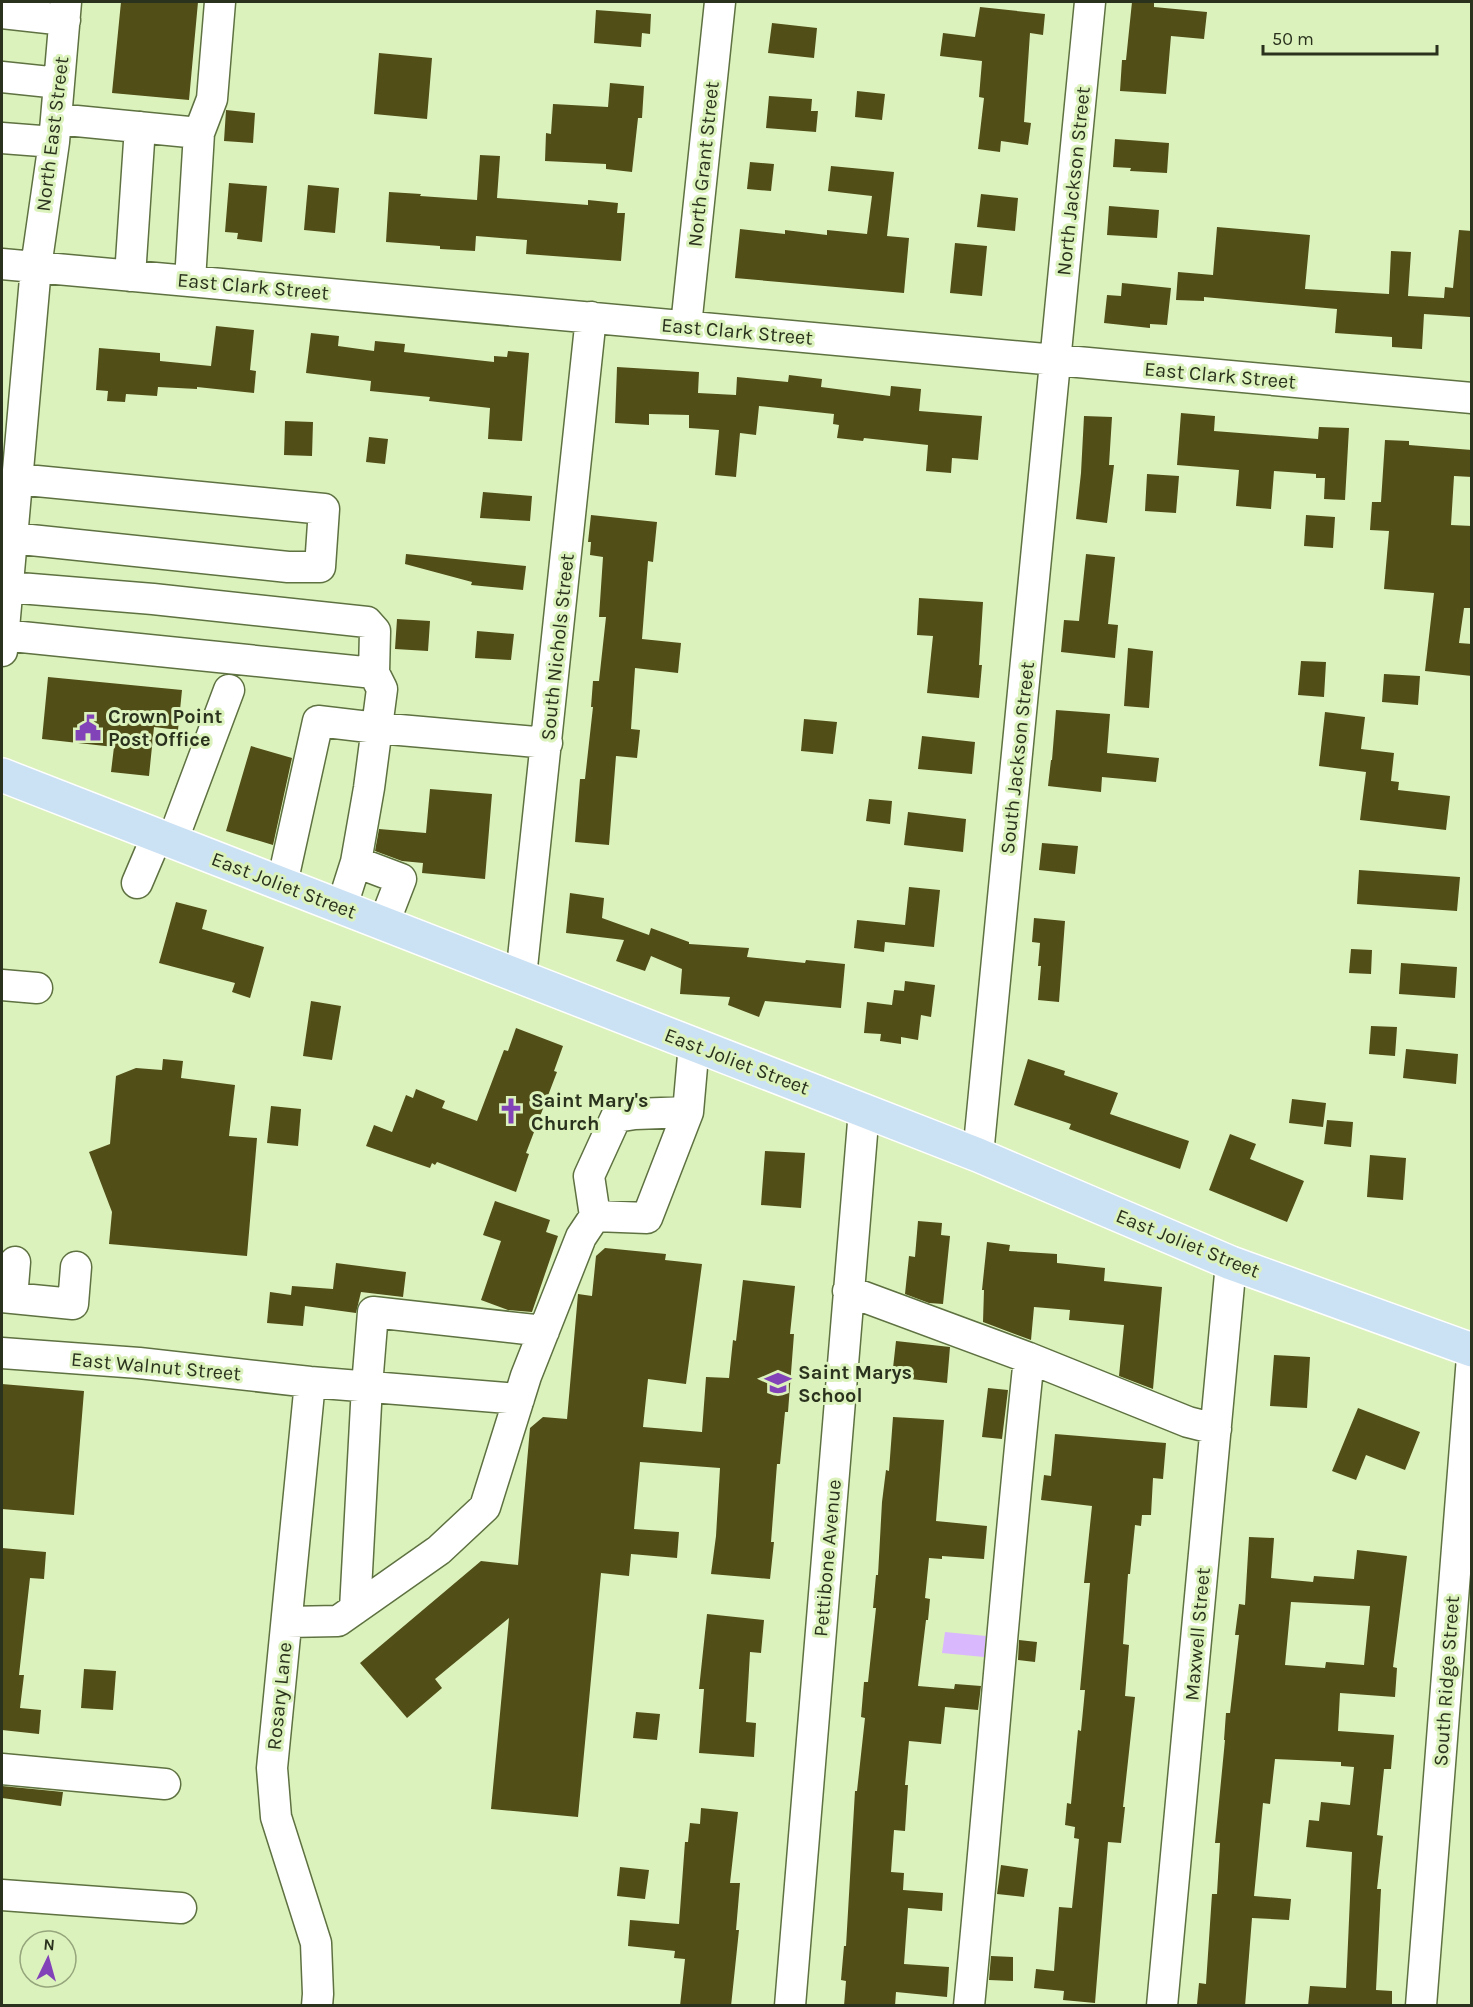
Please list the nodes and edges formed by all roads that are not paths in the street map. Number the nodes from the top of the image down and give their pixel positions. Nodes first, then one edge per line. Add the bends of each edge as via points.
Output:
1 (220, 2) edge
2 (720, 2) edge
3 (1090, 2) edge
4 (65, 11) edge
5 (2, 13) edge
6 (2, 77) edge
7 (59, 83) junction
8 (140, 127) junction
9 (55, 130) junction
10 (199, 133) junction
11 (2, 138) edge
12 (2, 264) edge
13 (36, 267) junction
14 (130, 276) junction
15 (190, 281) junction
16 (591, 317) junction
17 (687, 326) junction
18 (1056, 360) junction
19 (1472, 398) edge
20 (11, 439) edge
21 (16, 479) junction
22 (6, 538) edge
23 (7, 587) junction
24 (2, 640) edge
25 (374, 673) junction
26 (229, 690) dead end
27 (377, 728) junction
28 (547, 743) junction
29 (2, 775) edge
30 (165, 839) junction
31 (356, 862) junction
32 (137, 883) dead end
33 (282, 884) junction
34 (342, 906) junction
35 (384, 923) junction
36 (521, 977) junction
37 (2, 985) edge
38 (37, 988) dead end
39 (694, 1044) junction
40 (864, 1110) junction
41 (688, 1112) junction
42 (978, 1155) junction
43 (595, 1216) junction
44 (15, 1262) dead end
45 (1232, 1263) junction
46 (76, 1267) dead end
47 (849, 1291) junction
48 (7, 1298) edge
49 (544, 1331) junction
50 (1472, 1350) edge
51 (2, 1353) edge
52 (1472, 1357) edge
53 (1029, 1358) junction
54 (310, 1382) junction
55 (367, 1386) junction
56 (519, 1399) junction
57 (1216, 1429) junction
58 (355, 1609) junction
59 (286, 1622) junction
60 (2, 1768) edge
61 (165, 1784) dead end
62 (2, 1895) edge
63 (181, 1908) dead end
64 (317, 2006) edge
65 (790, 2006) edge
66 (969, 2006) edge
67 (1162, 2006) edge
68 (1421, 2006) edge

1 - 10 street via 212,99
2 - 17 street, North Grant Street
3 - 18 street, North Jackson Street
4 - 5 street
4 - 7 street, North East Street
6 - 7 street
7 - 9 street, North East Street
8 - 9 street
8 - 10 street
8 - 14 street
9 - 11 street
9 - 13 street, North East Street
10 - 15 street
12 - 13 street, East Clark Street
13 - 14 street, East Clark Street
13 - 20 street, North East Street
14 - 15 street, East Clark Street
15 - 16 street, East Clark Street
16 - 17 street, East Clark Street
16 - 28 street, South Nichols Street
17 - 18 street, East Clark Street
18 - 19 street, East Clark Street
18 - 42 street, South Jackson Street
20 - 21 street, North East Street
21 - 22 street, North East Street
21 - 22 street via 324,509 320,567
22 - 23 street, North East Street
23 - 24 street, North East Street
23 - 25 street via 367,622 375,631
24 - 25 street
25 - 27 street via 382,689
26 - 30 street
27 - 28 street
27 - 31 street
27 - 33 street via 318,721
28 - 36 street, South Nichols Street
29 - 30 main road, East Joliet Street
30 - 32 street
30 - 33 main road, East Joliet Street
31 - 34 street
31 - 35 street via 401,879
33 - 34 main road, East Joliet Street
34 - 35 main road, East Joliet Street
35 - 36 main road, East Joliet Street
36 - 39 main road, East Joliet Street
37 - 38 street
39 - 40 main road, East Joliet Street
39 - 41 street
40 - 42 main road, East Joliet Street
40 - 47 street, Pettibone Avenue
41 - 43 street via 647,1218
41 - 43 street via 616,1117 589,1176
42 - 45 main road, East Joliet Street
43 - 49 street via 581,1237
44 - 48 street
45 - 50 main road, East Joliet Street
45 - 57 street, Maxwell Street
46 - 48 street via 73,1304
47 - 53 street
47 - 65 street, Pettibone Avenue
49 - 55 street via 373,1312
49 - 56 street
51 - 54 street, East Walnut Street
52 - 68 street, South Ridge Street
53 - 57 street via 1188,1422
53 - 66 street
54 - 55 street, East Walnut Street
54 - 59 street, Rosary Lane
55 - 56 street, East Walnut Street
55 - 58 street
56 - 58 street via 485,1507 439,1550
57 - 67 street, Maxwell Street
58 - 59 street via 338,1621
59 - 64 street, Rosary Lane via 272,1768 276,1817 316,1943
60 - 61 street
62 - 63 street

